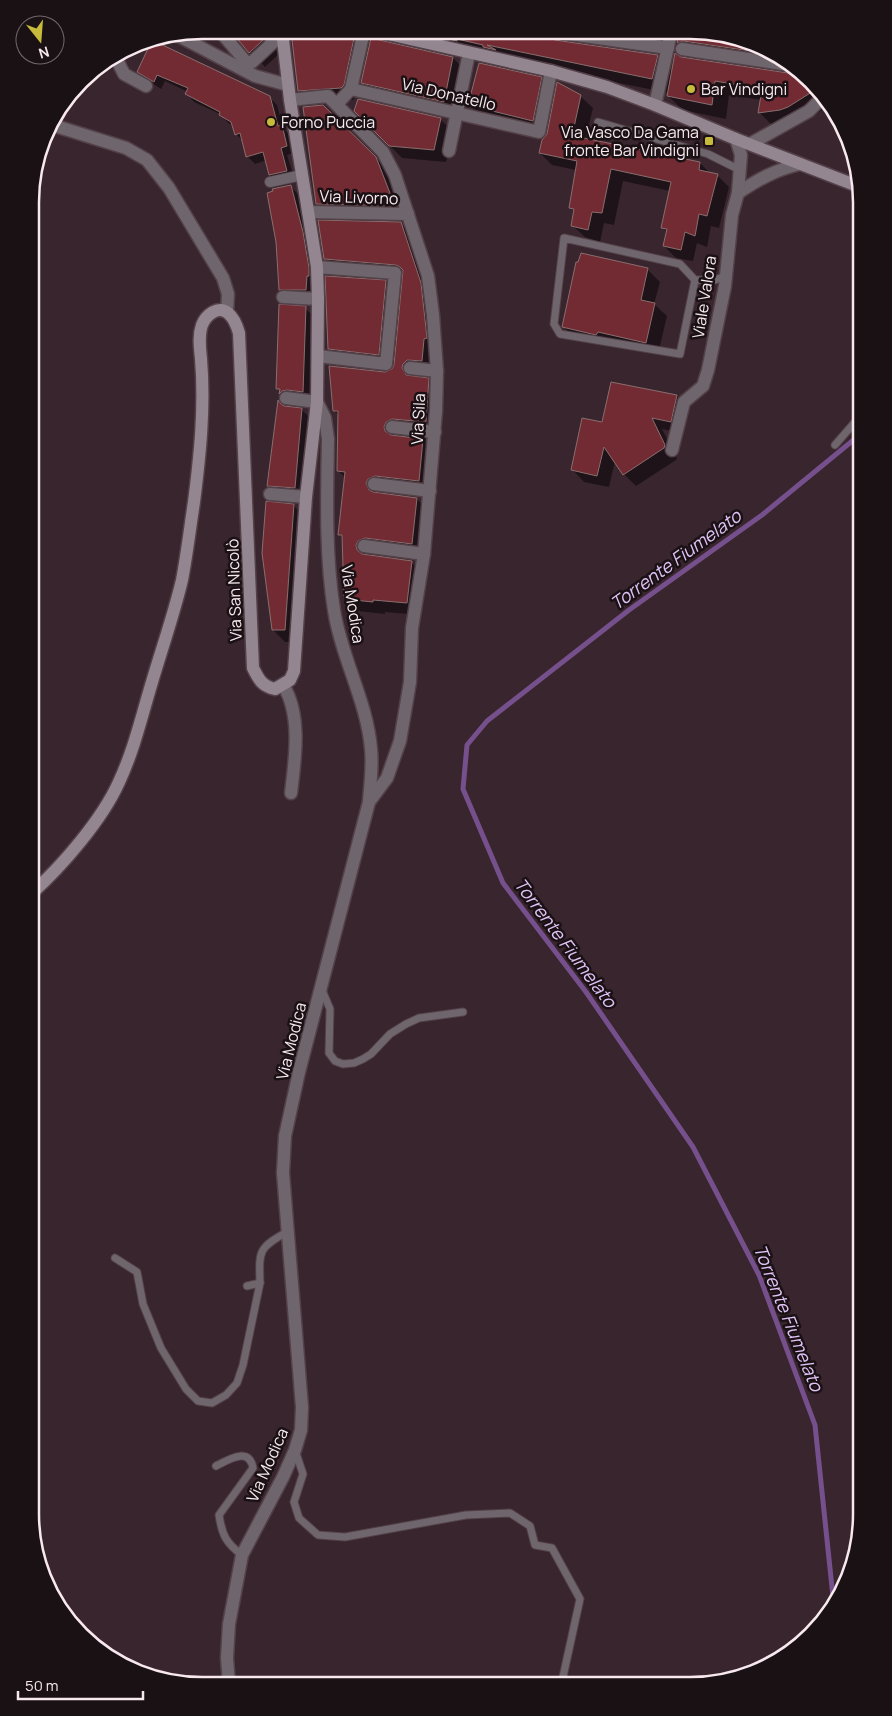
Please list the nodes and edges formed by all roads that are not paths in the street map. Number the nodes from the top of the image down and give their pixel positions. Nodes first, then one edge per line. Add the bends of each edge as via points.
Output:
1 (190, 39) edge
2 (227, 39) edge
3 (275, 39) edge
4 (283, 39) edge
5 (362, 39) edge
6 (409, 39) edge
7 (605, 39) edge
8 (670, 39) edge
9 (668, 48) junction
10 (682, 49) dead end
11 (469, 53) junction
12 (763, 57) edge
13 (118, 62) edge
14 (551, 72) junction
15 (288, 85) junction
16 (146, 86) dead end
17 (351, 89) junction
18 (290, 100) junction
19 (819, 101) edge
20 (337, 104) junction
21 (655, 105) junction
22 (457, 112) junction
23 (598, 122) dead end
24 (58, 127) edge
25 (736, 139) junction
26 (750, 144) junction
27 (449, 150) dead end
28 (800, 164) junction
29 (740, 170) junction
30 (302, 174) junction
31 (270, 182) dead end
32 (852, 184) edge
33 (738, 193) junction
34 (308, 212) junction
35 (408, 214) junction
36 (317, 267) junction
37 (725, 276) junction
38 (695, 280) junction
39 (283, 298) dead end
40 (318, 299) junction
41 (227, 312) junction
42 (318, 356) junction
43 (410, 368) dead end
44 (436, 371) junction
45 (286, 398) dead end
46 (317, 402) junction
47 (853, 424) edge
48 (392, 427) dead end
49 (435, 432) junction
50 (835, 445) dead end
51 (672, 450) dead end
52 (374, 484) dead end
53 (430, 491) junction
54 (270, 494) dead end
55 (306, 497) junction
56 (364, 546) dead end
57 (424, 554) junction
58 (283, 686) junction
59 (291, 793) dead end
60 (369, 802) junction
61 (39, 886) edge
62 (321, 988) junction
63 (463, 1012) dead end
64 (287, 1232) junction
65 (115, 1258) dead end
66 (260, 1283) junction
67 (247, 1286) dead end
68 (295, 1450) junction
69 (216, 1466) dead end
70 (242, 1555) junction
71 (228, 1677) edge
72 (563, 1677) edge

1 - 15 street via 255,76
2 - 3 street via 246,62 252,62
4 - 15 main road
5 - 17 street
6 - 11 main road
7 - 9 street
8 - 9 street
9 - 21 street
10 - 12 street
11 - 14 main road
11 - 22 street
13 - 16 street via 124,74
14 - 21 main road via 607,87
14 - 22 street, Via Donatello via 539,132
15 - 18 main road
17 - 20 street
17 - 22 street, Via Donatello
18 - 20 street, Via Sila via 328,96
18 - 30 main road
19 - 26 street via 809,111
20 - 35 street, Via Sila via 383,152
21 - 25 main road
22 - 27 street
23 - 29 lane via 708,154
24 - 41 street via 126,148 147,160 169,188 223,278 228,294
25 - 26 main road
25 - 29 street, Viale Valora via 741,155
26 - 28 main road
28 - 32 main road
28 - 33 street via 768,174
29 - 33 street, Viale Valora
30 - 31 street
30 - 34 main road
33 - 37 street, Viale Valora via 732,215
34 - 35 street, Via Livorno
34 - 36 main road
35 - 44 street, Via Sila via 428,276 434,315
36 - 40 main road
36 - 42 street via 395,273 386,364
37 - 38 lane via 715,280
37 - 51 street, Viale Valora via 703,386 684,402
38 - 38 lane via 680,264 564,238 554,324 560,334 680,354
39 - 40 street
40 - 42 main road
41 - 58 main road, Via San Nicolò via 236,325 240,341 253,668 267,687
41 - 61 main road via 213,312 201,327 202,429 187,552 179,591 136,736 120,782 106,807 73,851
42 - 46 main road
43 - 44 street
44 - 49 street, Via Sila
45 - 46 street
46 - 55 main road
46 - 60 street, Via Modica via 325,418 328,439 329,574 339,640 366,721 371,749
47 - 50 lane
48 - 49 street
49 - 53 street, Via Sila
52 - 53 street
53 - 57 street, Via Sila
54 - 55 street
55 - 58 main road via 294,671
56 - 57 street
57 - 60 street, Via Sila via 400,741 387,778
58 - 59 street via 289,695 296,736
60 - 62 street, Via Modica
62 - 63 lane via 330,1009 329,1053 335,1061 343,1064 354,1063 372,1054 390,1034 419,1018
62 - 64 street, Via Modica via 286,1136 283,1173
64 - 66 lane via 267,1243 259,1258
64 - 68 street, Via Modica via 302,1407 301,1430
65 - 66 lane via 137,1272 143,1304 160,1348 186,1390 198,1401 212,1404 237,1383
66 - 67 lane
68 - 70 street, Via Modica
68 - 72 lane via 303,1474 294,1502 299,1518 318,1535 345,1537 466,1516 510,1513 530,1526 535,1545 552,1548 580,1599
69 - 70 lane via 242,1456 252,1462 253,1468 219,1515 225,1538
70 - 71 street, Via Modica via 229,1624

